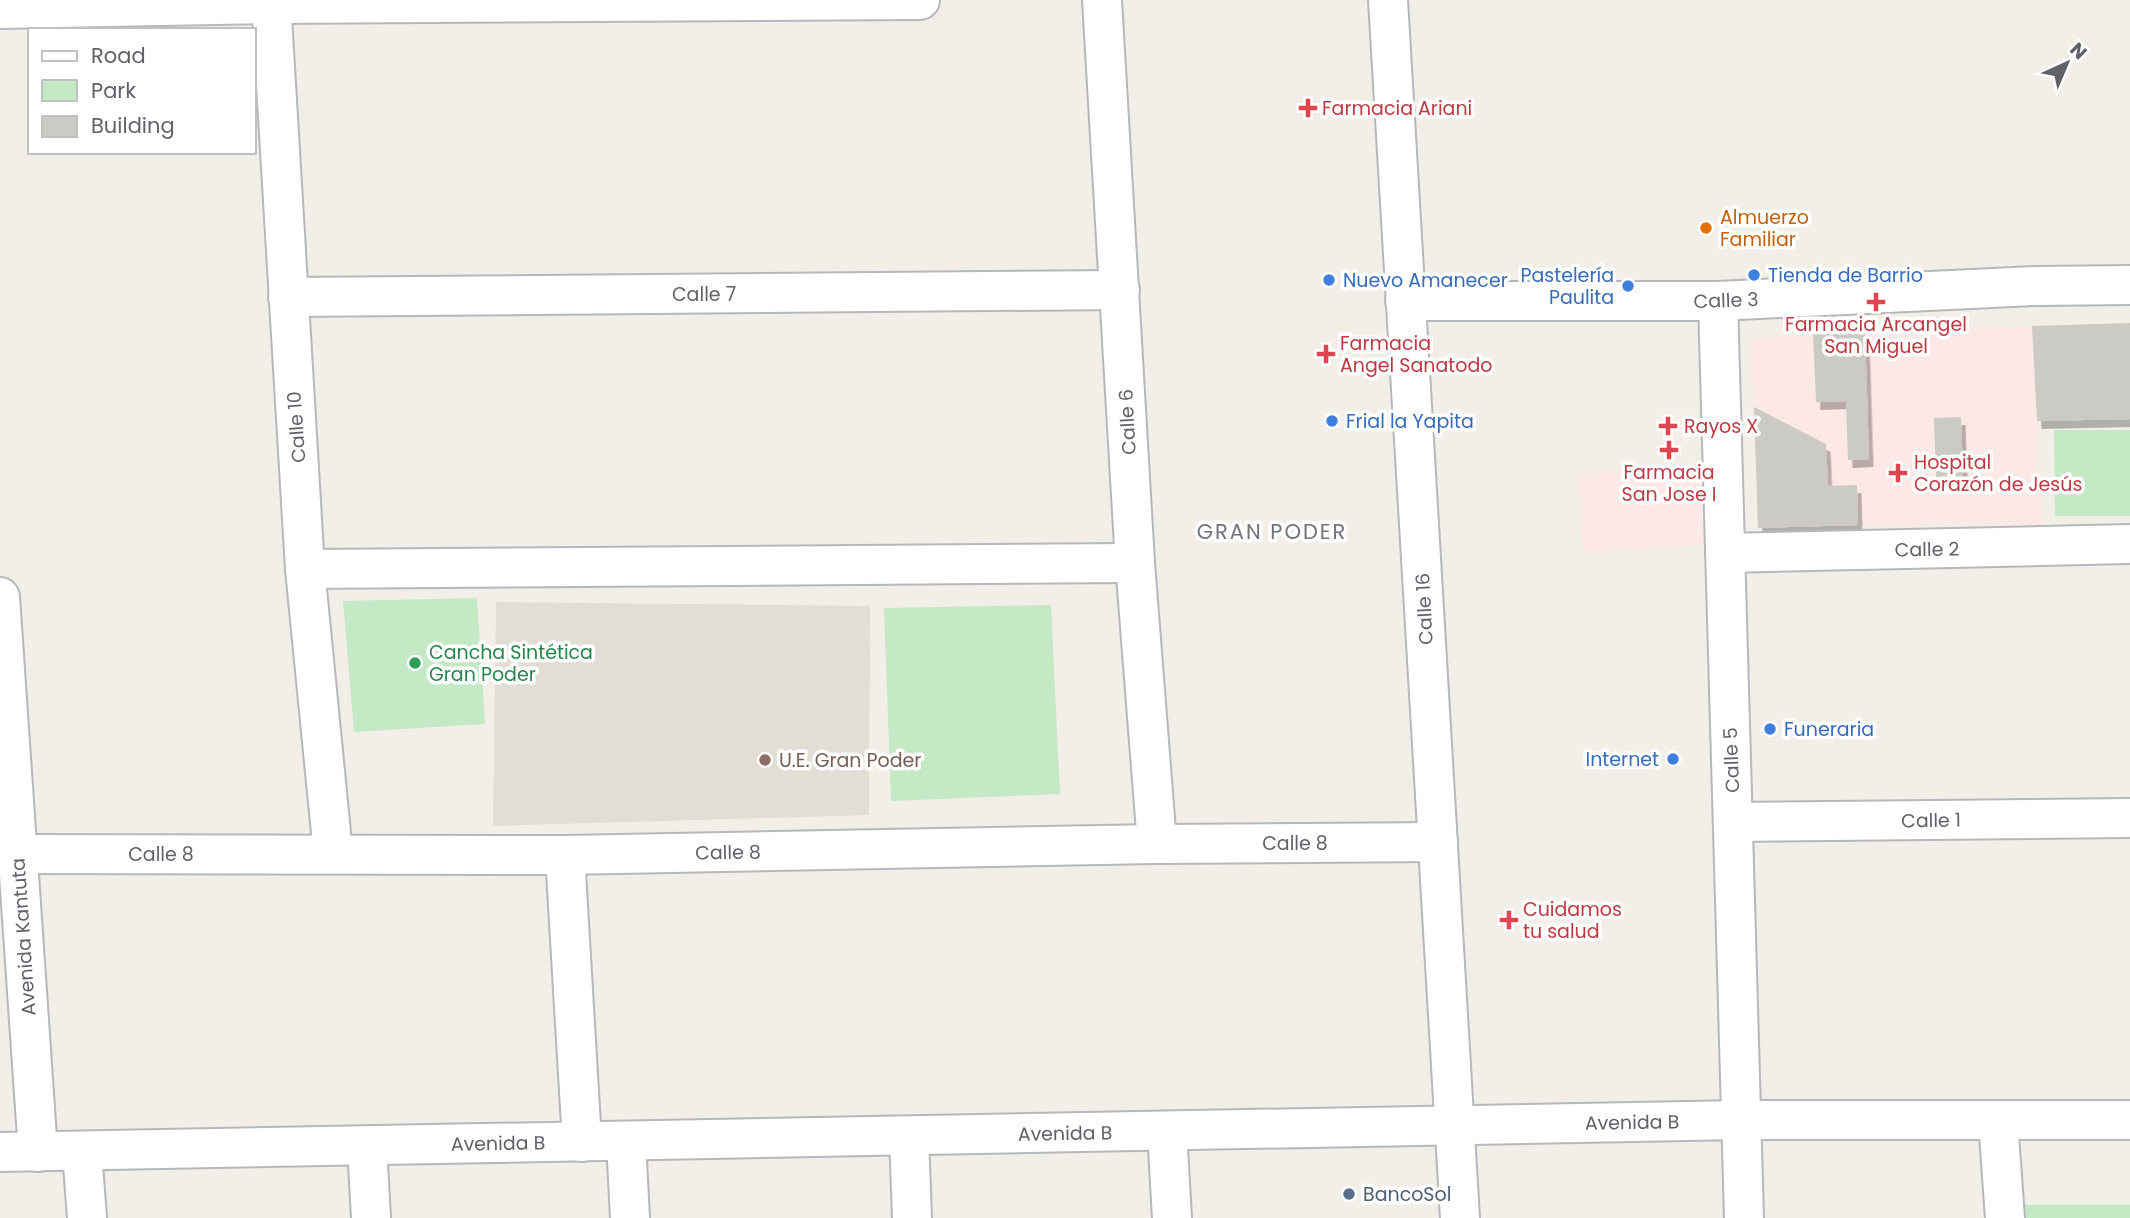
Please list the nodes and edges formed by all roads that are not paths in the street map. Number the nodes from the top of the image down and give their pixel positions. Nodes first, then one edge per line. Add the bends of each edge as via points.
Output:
1 (920, 0) edge
2 (1102, 0) edge
3 (1388, 0) edge
4 (580, 1) edge
5 (271, 2) edge
6 (0, 9) edge
7 (2130, 285) edge
8 (1120, 290) junction
9 (288, 297) junction
10 (1405, 301) junction
11 (1718, 301) junction
12 (2130, 544) edge
13 (1725, 553) junction
14 (1135, 563) junction
15 (305, 569) junction
16 (0, 597) edge
17 (2130, 818) edge
18 (1732, 822) junction
19 (1438, 842) junction
20 (1157, 844) junction
21 (333, 853) junction
22 (18, 854) junction
23 (565, 855) junction
24 (1741, 1120) junction
25 (2130, 1120) edge
26 (1998, 1121) junction
27 (1454, 1125) junction
28 (1167, 1131) junction
29 (909, 1136) junction
30 (626, 1141) junction
31 (582, 1142) junction
32 (367, 1146) junction
33 (82, 1151) junction
34 (38, 1152) junction
35 (0, 1153) edge
36 (87, 1218) edge
37 (371, 1218) edge
38 (630, 1218) edge
39 (912, 1218) edge
40 (1172, 1218) edge
41 (1460, 1218) edge
42 (1744, 1218) edge
43 (2005, 1218) edge

1 - 4 street
2 - 8 street, Calle 6
3 - 10 street, Calle 16
4 - 5 street
5 - 6 street
5 - 9 street, Calle 10
7 - 11 street, Calle 3
8 - 9 street, Calle 7
8 - 14 street, Calle 6
9 - 15 street, Calle 10
10 - 11 street, Calle 3
10 - 19 street, Calle 16
11 - 13 street, Calle 5
12 - 13 street, Calle 2
13 - 18 street, Calle 5
14 - 15 street
14 - 20 street, Calle 6
15 - 21 street, Calle 10
16 - 22 street, Avenida Kantuta
17 - 18 street, Calle 1
18 - 24 street, Calle 5
19 - 20 street, Calle 8
19 - 27 street, Calle 16
20 - 23 street, Calle 8
21 - 22 street, Calle 8
21 - 23 street, Calle 8
22 - 34 street, Avenida Kantuta
23 - 31 street
24 - 26 street, Avenida B
24 - 27 street, Avenida B
24 - 42 street, Calle 5
25 - 26 street, Avenida B
26 - 43 street
27 - 28 street, Avenida B
27 - 41 street, Calle 16
28 - 29 street, Avenida B
28 - 40 street
29 - 30 street, Avenida B
29 - 39 street
30 - 31 street, Avenida B
30 - 38 street
31 - 32 street, Avenida B
32 - 33 street, Avenida B
32 - 37 street
33 - 34 street, Avenida B
33 - 36 street
34 - 35 street, Avenida B

